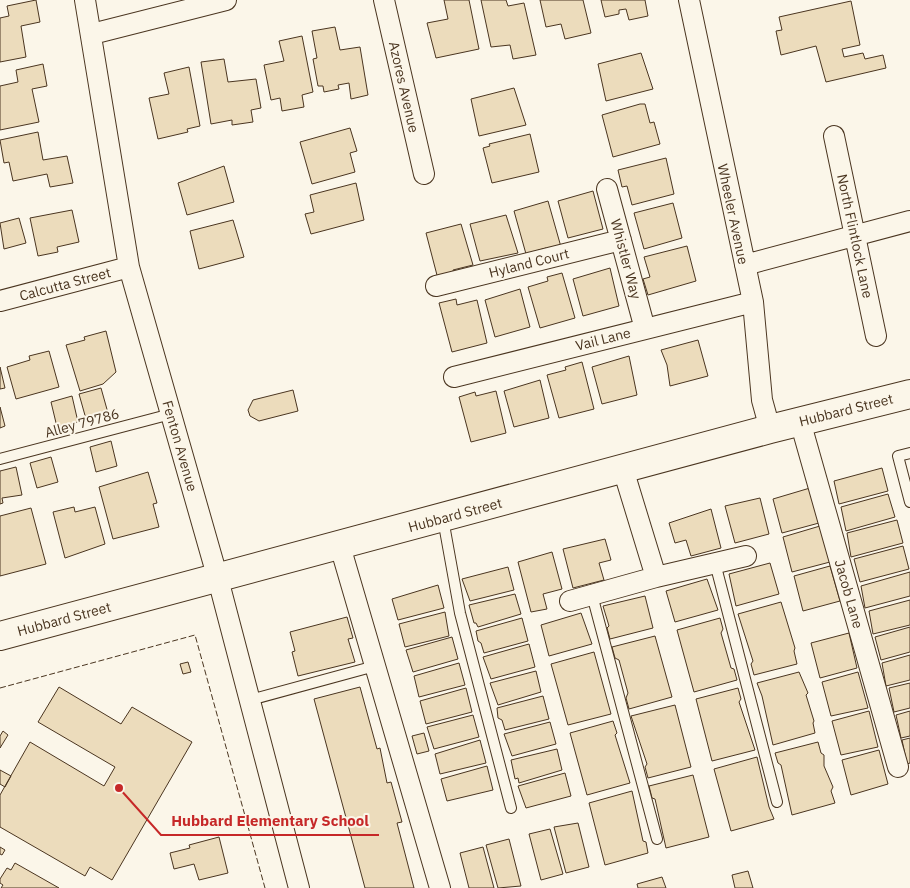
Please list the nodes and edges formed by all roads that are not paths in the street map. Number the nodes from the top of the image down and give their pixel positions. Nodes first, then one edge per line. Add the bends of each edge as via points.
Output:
1 (85, 0) edge
2 (226, 0) edge
3 (384, 0) edge
4 (689, 0) edge
5 (92, 34) junction
6 (834, 136) dead end
7 (424, 174) dead end
8 (607, 189) dead end
9 (910, 221) edge
10 (855, 236) junction
11 (621, 240) junction
12 (744, 265) junction
13 (129, 267) junction
14 (436, 286) dead end
15 (0, 301) edge
16 (753, 302) junction
17 (645, 329) junction
18 (876, 336) dead end
19 (454, 376) dead end
20 (910, 394) edge
21 (171, 414) junction
22 (800, 421) junction
23 (770, 429) junction
24 (910, 453) edge
25 (0, 459) edge
26 (623, 469) junction
27 (910, 502) edge
28 (443, 518) junction
29 (340, 546) junction
30 (746, 556) dead end
31 (716, 563) junction
32 (656, 578) junction
33 (218, 579) junction
34 (592, 595) junction
35 (570, 601) dead end
36 (0, 636) edge
37 (375, 666) junction
38 (250, 700) junction
39 (898, 767) dead end
40 (777, 802) dead end
41 (511, 808) dead end
42 (657, 839) dead end
43 (299, 888) edge
44 (440, 888) edge

1 - 5 street, Fenton Avenue
2 - 5 street
3 - 7 street, Azores Avenue
4 - 12 street, Wheeler Avenue
5 - 13 street, Fenton Avenue
6 - 10 street, North Flintlock Lane
8 - 11 street, Whistler Way
9 - 10 street
10 - 12 street
10 - 18 street, North Flintlock Lane
11 - 14 street, Hyland Court
11 - 17 street, Whistler Way
12 - 16 street, Wheeler Avenue
13 - 15 street, Calcutta Street
13 - 21 street, Fenton Avenue
16 - 17 street, Vail Lane
16 - 23 street, Wheeler Avenue via 762,400
17 - 19 street, Vail Lane
20 - 22 main road, Hubbard Street
21 - 25 lane, Alley 79786
21 - 33 street, Fenton Avenue
22 - 23 main road, Hubbard Street
22 - 39 street, Jacob Lane
23 - 26 main road, Hubbard Street
24 - 27 lane via 898,456
26 - 28 main road, Hubbard Street
26 - 32 street
28 - 29 main road, Hubbard Street
28 - 41 lane via 460,612
29 - 33 main road, Hubbard Street
29 - 37 street
30 - 31 street
31 - 32 street
31 - 40 lane
32 - 34 street
33 - 36 main road, Hubbard Street
33 - 38 street, Fenton Avenue
34 - 35 street
34 - 42 lane
37 - 38 lane
37 - 44 street
38 - 43 street, Fenton Avenue

